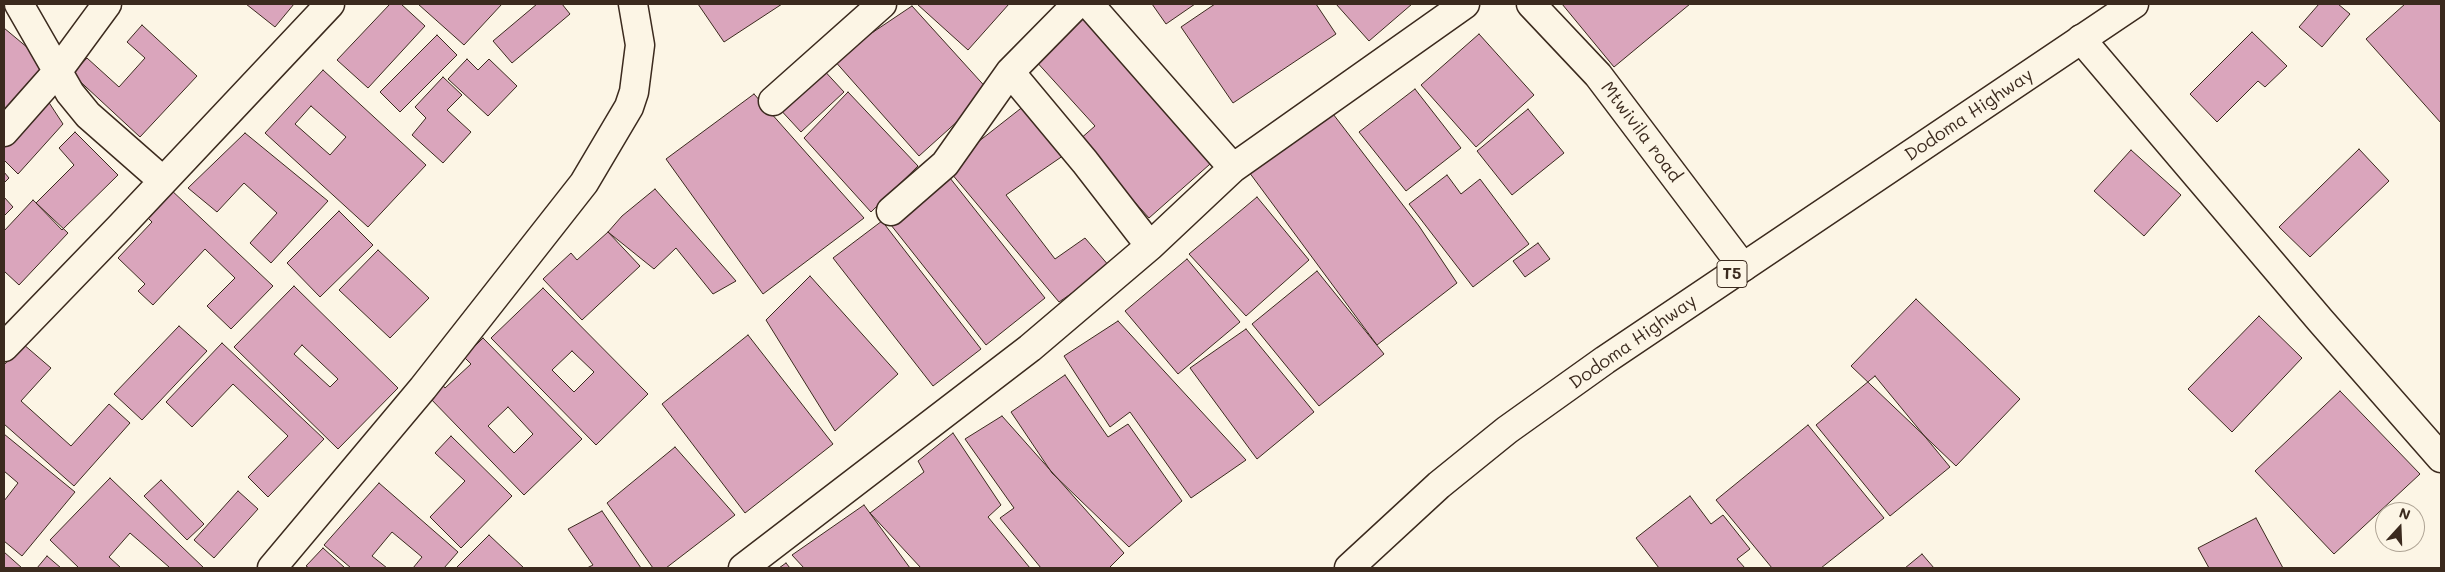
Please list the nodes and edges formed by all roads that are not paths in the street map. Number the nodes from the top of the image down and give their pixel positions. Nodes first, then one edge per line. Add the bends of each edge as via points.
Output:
1 (18, 4) edge
2 (108, 4) edge
3 (330, 4) edge
4 (633, 4) edge
5 (882, 4) edge
6 (1078, 4) edge
7 (1089, 4) edge
8 (1465, 4) edge
9 (1531, 4) edge
10 (2134, 4) edge
11 (2081, 39) junction
12 (57, 72) junction
13 (1010, 72) junction
14 (773, 101) dead end
15 (4, 132) edge
16 (1234, 168) junction
17 (162, 180) junction
18 (891, 211) dead end
19 (1150, 246) junction
20 (1743, 267) junction
21 (4, 347) edge
22 (2441, 458) edge
23 (1363, 563) edge
24 (272, 568) edge
25 (743, 568) edge

1 - 12 main road
2 - 12 main road
3 - 17 main road
4 - 24 main road via 640,45 634,92 629,107 590,174 423,388
5 - 14 main road
6 - 13 main road
7 - 16 main road
8 - 16 main road
9 - 20 main road, Mtwivila road via 1598,75
10 - 11 main road, Dodoma Highway / T5
11 - 20 main road, Dodoma Highway / T5
11 - 22 main road
12 - 15 main road
12 - 17 main road via 88,116
13 - 18 main road via 946,164
13 - 19 main road
16 - 19 main road
17 - 21 main road
19 - 25 main road via 1030,348
20 - 23 main road, Dodoma Highway / T5 via 1507,430 1439,486

